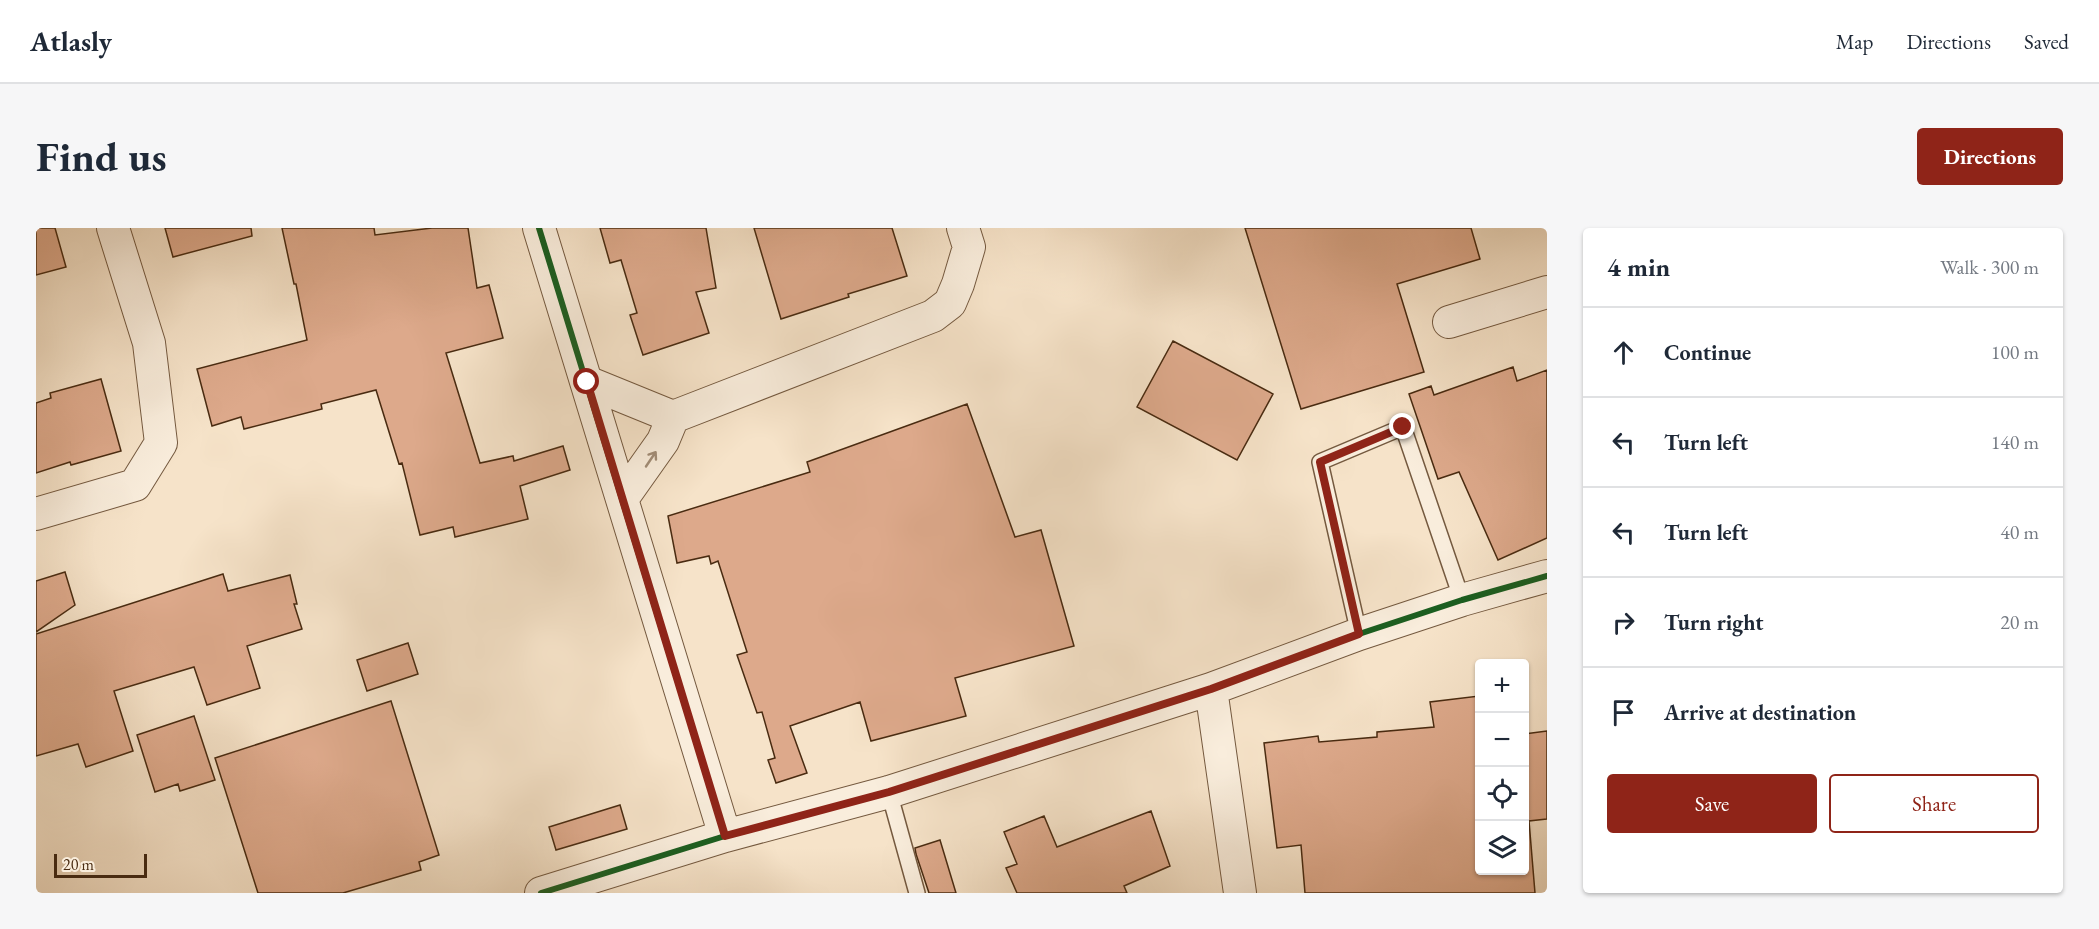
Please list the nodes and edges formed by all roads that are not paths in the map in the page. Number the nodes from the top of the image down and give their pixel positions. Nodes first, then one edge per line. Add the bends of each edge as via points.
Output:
1 (113, 228) edge
2 (539, 228) edge
3 (963, 228) edge
4 (1547, 292) edge
5 (1449, 322) dead end
6 (587, 382) junction
7 (673, 417) junction
8 (622, 499) junction
9 (36, 514) edge
10 (1547, 576) edge
11 (1462, 600) junction
12 (1359, 634) junction
13 (1211, 689) junction
14 (889, 792) junction
15 (725, 836) junction
16 (541, 893) edge
17 (917, 893) edge
18 (1240, 893) edge

1 - 9 street via 149,344 161,443 135,485
2 - 6 street
3 - 7 street via 969,247 958,284 950,303 933,316
4 - 5 street
6 - 7 street
6 - 8 street
8 -> 7 street via 663,441
8 - 15 street
10 - 11 street
11 - 12 street
11 - 12 lane via 1403,427 1320,462
12 - 13 street
13 - 14 street
13 - 18 street
14 - 15 street
14 - 17 lane
15 - 16 street

